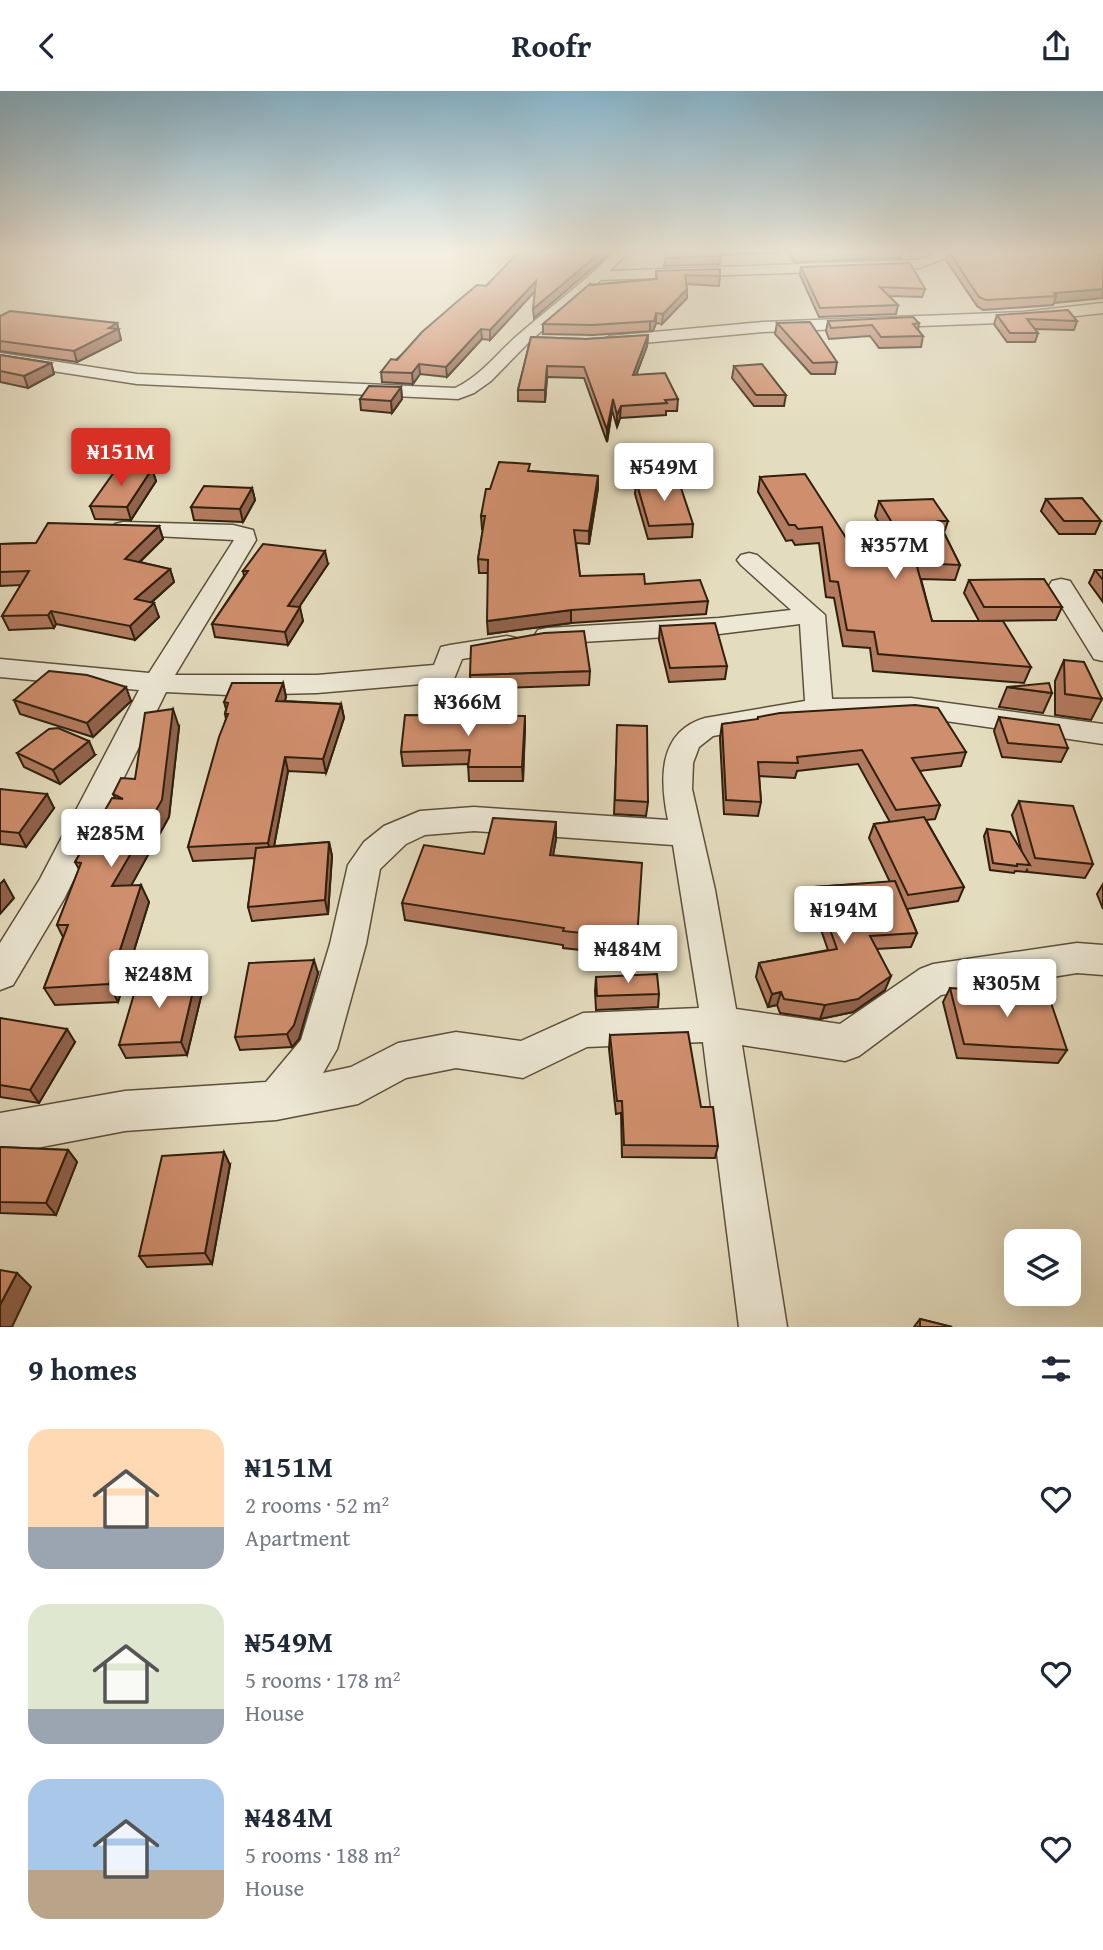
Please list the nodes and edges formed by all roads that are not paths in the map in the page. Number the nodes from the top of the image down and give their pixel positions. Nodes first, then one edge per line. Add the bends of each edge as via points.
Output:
1 (559, 310) edge
2 (1088, 310) edge
3 (522, 340) junction
4 (544, 342) edge
5 (590, 342) edge
6 (0, 358) edge
7 (102, 528) edge
8 (749, 560) dead end
9 (1061, 586) dead end
10 (812, 615) junction
11 (1103, 653) edge
12 (0, 668) edge
13 (156, 684) junction
14 (819, 708) junction
15 (1103, 734) edge
16 (687, 834) junction
17 (1103, 960) edge
18 (0, 974) edge
19 (720, 1024) junction
20 (276, 1101) junction
21 (0, 1134) edge
22 (763, 1327) edge

1 - 3 street
2 - 5 street via 1023,317 764,327
3 - 4 street
3 - 6 street via 471,389 458,394 137,379
7 - 13 street via 245,535
8 - 10 street
9 - 11 street
10 - 13 street via 719,626 544,636 450,653 445,673 379,680 256,687
10 - 14 street
12 - 13 street
13 - 18 street via 52,889
14 - 15 street via 911,707
14 - 16 street via 705,728 686,742 678,763 677,789
16 - 19 street
16 - 20 street via 474,819 420,823 395,835 364,865 348,944 318,1049
17 - 19 street via 1077,958 933,981 845,1043
19 - 20 street via 583,1030 523,1060 456,1050 398,1061 358,1085
19 - 22 street
20 - 21 street via 125,1111

